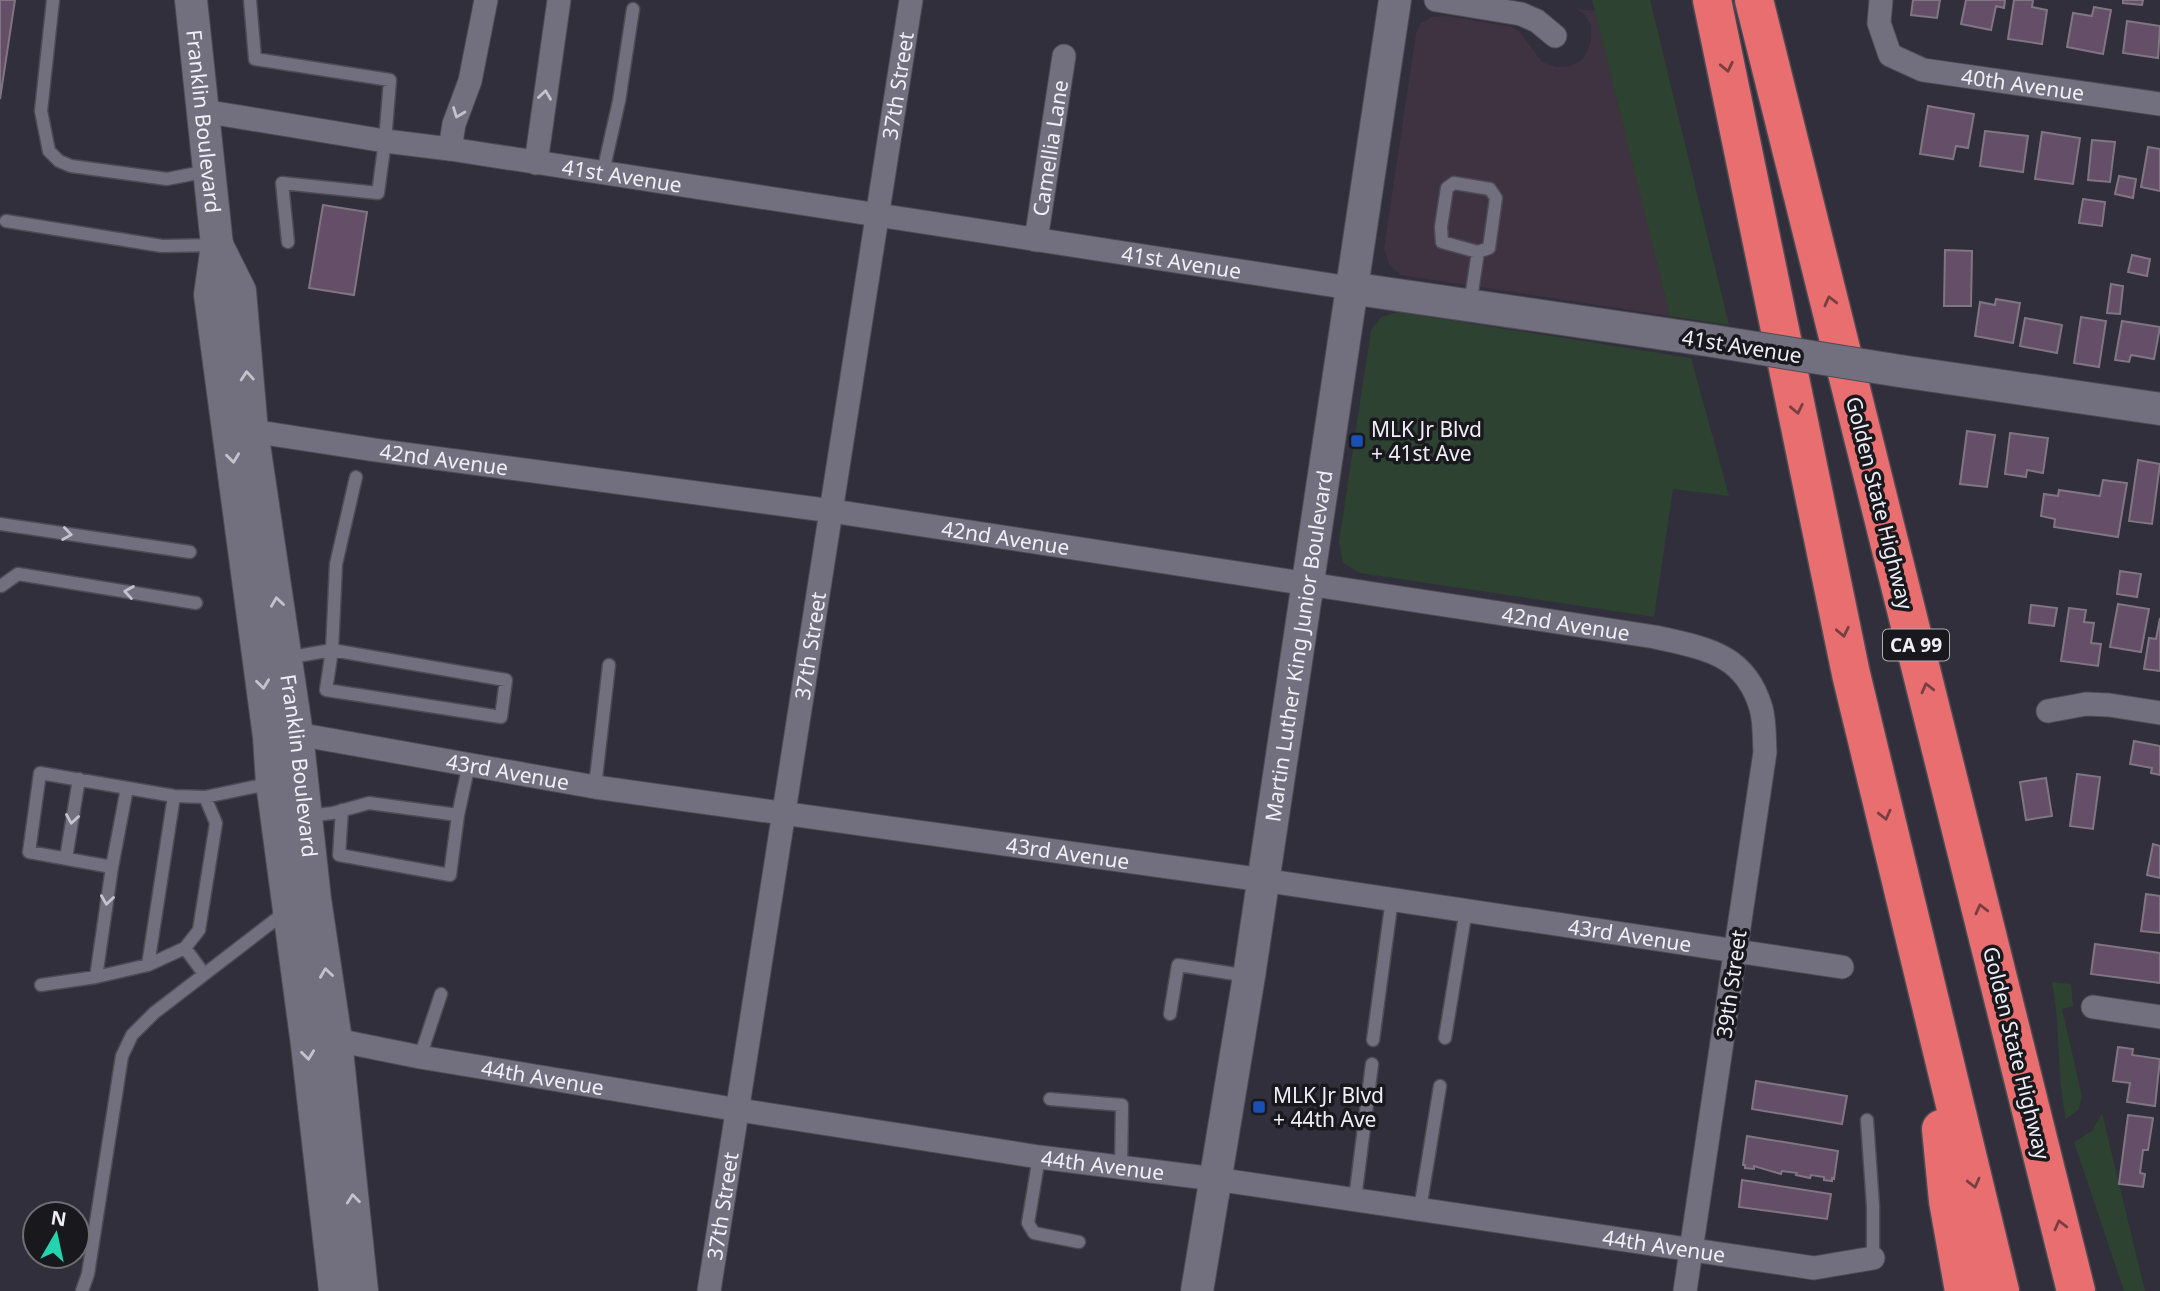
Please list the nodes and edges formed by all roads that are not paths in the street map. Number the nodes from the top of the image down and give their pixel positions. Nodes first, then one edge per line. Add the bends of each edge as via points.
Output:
1 (53, 0) edge
2 (191, 0) edge
3 (250, 0) edge
4 (486, 0) edge
5 (559, 0) edge
6 (911, 0) edge
7 (1395, 0) edge
8 (1436, 0) edge
9 (1712, 0) edge
10 (1754, 0) edge
11 (1881, 0) edge
12 (633, 9) dead end
13 (1555, 36) dead end
14 (1064, 57) dead end
15 (2160, 104) edge
16 (203, 111) junction
17 (385, 141) junction
18 (450, 149) junction
19 (536, 163) junction
20 (209, 170) junction
21 (603, 172) junction
22 (876, 216) junction
23 (6, 221) dead end
24 (1036, 240) junction
25 (288, 243) dead end
26 (217, 245) junction
27 (1478, 252) junction
28 (1350, 288) junction
29 (1469, 305) junction
30 (2160, 410) edge
31 (251, 431) junction
32 (356, 477) dead end
33 (832, 511) junction
34 (0, 524) edge
35 (190, 552) dead end
36 (1307, 584) junction
37 (1, 586) edge
38 (196, 603) dead end
39 (332, 650) junction
40 (286, 658) junction
41 (609, 665) dead end
42 (1748, 679) joint
43 (2048, 711) dead end
44 (2160, 713) edge
45 (297, 734) junction
46 (469, 764) junction
47 (79, 779) junction
48 (272, 783) junction
49 (595, 787) junction
50 (127, 788) junction
51 (174, 796) junction
52 (205, 797) junction
53 (342, 810) junction
54 (785, 813) junction
55 (458, 815) junction
56 (306, 817) junction
57 (66, 858) junction
58 (112, 867) junction
59 (1263, 880) junction
60 (1392, 899) junction
61 (288, 910) junction
62 (1466, 911) junction
63 (185, 948) junction
64 (1735, 951) junction
65 (148, 965) junction
66 (1842, 967) dead end
67 (204, 974) junction
68 (96, 976) junction
69 (1249, 976) junction
70 (41, 985) dead end
71 (441, 994) dead end
72 (1930, 998) junction
73 (2093, 1007) dead end
74 (1170, 1014) dead end
75 (2160, 1017) edge
76 (1445, 1038) dead end
77 (335, 1040) junction
78 (1373, 1040) dead end
79 (420, 1057) junction
80 (1372, 1064) dead end
81 (1440, 1086) dead end
82 (1050, 1099) dead end
83 (739, 1110) junction
84 (1867, 1120) dead end
85 (1039, 1157) junction
86 (1121, 1167) junction
87 (1215, 1179) junction
88 (1355, 1199) junction
89 (1420, 1209) junction
90 (356, 1233) junction
91 (1079, 1242) dead end
92 (1692, 1250) junction
93 (1873, 1258) joint
94 (82, 1291) edge
95 (335, 1291) edge
96 (347, 1291) edge
97 (362, 1291) edge
98 (709, 1291) edge
99 (1197, 1291) edge
100 (1685, 1291) edge
101 (1964, 1291) edge
102 (2000, 1291) edge
103 (2076, 1291) edge

1 - 20 lane via 41,111 49,151 71,166 167,180
2 - 16 main road, Franklin Boulevard
3 - 17 lane via 255,59 390,80
4 -> 18 street
19 -> 5 street
6 - 22 street, 37th Street
7 - 28 main road, Martin Luther King Junior Boulevard
8 - 13 street via 1521,14
9 -> 72 highway via 1851,674
103 -> 10 highway, Golden State Highway / CA 99
11 - 15 street, 40th Avenue via 1879,23 1890,55 1923,70
12 - 21 lane
14 - 24 street, Camellia Lane
16 - 17 street, 41st Avenue
16 - 20 main road, Franklin Boulevard
17 - 18 street, 41st Avenue
17 - 25 lane via 378,193 282,183
18 - 19 street, 41st Avenue
19 - 21 street, 41st Avenue
20 - 26 main road, Franklin Boulevard
21 - 22 street, 41st Avenue
22 - 24 street, 41st Avenue
22 - 33 street, 37th Street
23 - 26 lane via 162,246
24 - 28 street, 41st Avenue
31 -> 26 main road, Franklin Boulevard via 240,291
26 -> 48 main road, Franklin Boulevard via 210,295 270,737
27 - 27 lane via 1442,242 1447,188 1454,183 1490,189 1496,198 1489,248
27 - 29 lane
28 - 29 main road, 41st Avenue
28 - 36 main road, Martin Luther King Junior Boulevard
29 - 30 main road, 41st Avenue, bridge
31 - 33 street, 42nd Avenue
40 -> 31 main road, Franklin Boulevard
32 - 39 lane via 336,564
33 - 36 street, 42nd Avenue
33 - 54 street, 37th Street
34 -> 35 lane
36 - 42 street, 42nd Avenue via 1656,636 1728,659
36 - 59 main road, Martin Luther King Junior Boulevard
38 -> 37 lane via 18,574
39 - 39 lane via 506,680 501,717 326,690
39 - 40 lane
40 - 45 main road, Franklin Boulevard
41 - 49 lane
42 - 64 street, 39th Street via 1761,709 1765,752
43 - 44 street via 2086,704
45 - 46 street, 43rd Avenue
45 - 56 main road, Franklin Boulevard
46 - 49 street, 43rd Avenue
46 - 55 lane
47 - 50 lane
47 -> 57 lane
47 - 57 lane via 40,773 29,852
48 - 52 lane
48 - 61 main road, Franklin Boulevard
49 - 54 street, 43rd Avenue
50 - 51 lane
50 - 58 lane
51 - 52 lane
51 - 65 lane
52 - 63 lane via 216,823 199,930
53 - 55 lane via 369,803
53 - 55 lane via 339,855 450,874
53 - 56 lane
54 - 59 street, 43rd Avenue
54 - 83 street, 37th Street
77 -> 56 main road, Franklin Boulevard
57 - 58 lane
58 -> 68 lane
59 - 60 street, 43rd Avenue
59 - 69 main road, Martin Luther King Junior Boulevard
60 - 62 street, 43rd Avenue
60 - 78 lane
61 - 67 lane
61 -> 95 main road, Franklin Boulevard
62 - 64 street, 43rd Avenue
62 - 76 lane
63 - 65 lane
63 - 67 lane
64 - 66 street, 43rd Avenue
64 - 92 street, 39th Street
65 - 68 lane
67 - 94 lane via 153,1013 132,1035 122,1056
68 - 70 lane
69 - 74 lane via 1178,965
69 - 87 main road, Martin Luther King Junior Boulevard
71 - 79 lane
72 - 101 highway via 1948,1201
72 -> 102 highway
73 - 75 street
77 - 79 street, 44th Avenue
90 -> 77 main road, Franklin Boulevard
79 - 83 street, 44th Avenue
80 - 88 lane
81 - 89 lane
82 - 86 lane via 1122,1105
83 - 85 street, 44th Avenue
83 - 98 street, 37th Street
84 - 93 lane
85 - 86 street, 44th Avenue
85 - 91 lane via 1028,1223 1034,1233
86 - 87 street, 44th Avenue
87 - 88 street, 44th Avenue
87 - 99 main road, Martin Luther King Junior Boulevard
88 - 89 street, 44th Avenue
89 - 92 street, 44th Avenue
90 - 96 main road
90 - 97 main road, Franklin Boulevard
92 - 93 street, 44th Avenue via 1814,1268
92 - 100 street, 39th Street

